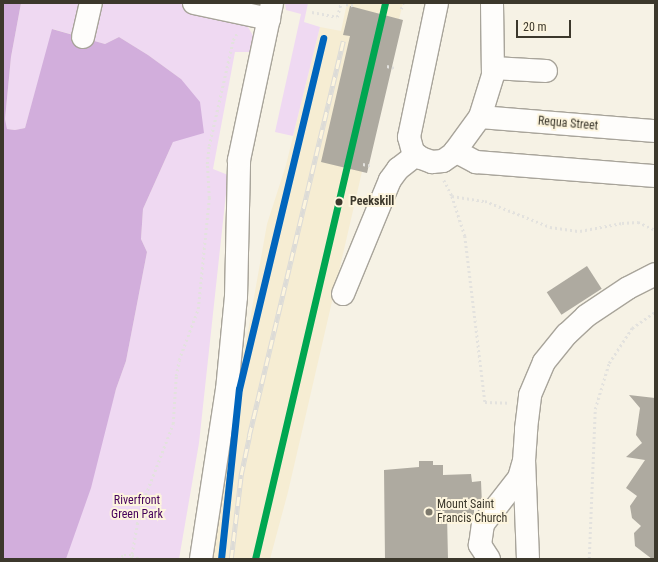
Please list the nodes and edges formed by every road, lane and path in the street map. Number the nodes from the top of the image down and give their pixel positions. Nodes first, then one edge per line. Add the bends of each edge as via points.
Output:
1 (91, 3) edge
2 (194, 3) edge
3 (341, 3) edge
4 (403, 3) edge
5 (437, 3) edge
6 (492, 3) edge
7 (346, 4) edge
8 (357, 5) edge
9 (401, 9) dead end
10 (270, 11) edge
11 (312, 12) dead end
12 (241, 28) dead end
13 (83, 37) dead end
14 (387, 66) dead end
15 (395, 68) dead end
16 (494, 68) junction
17 (546, 71) dead end
18 (480, 117) junction
19 (655, 131) edge
20 (455, 151) junction
21 (416, 155) junction
22 (363, 164) dead end
23 (372, 166) dead end
24 (655, 176) edge
25 (444, 180) dead end
26 (452, 196) junction
27 (655, 230) edge
28 (655, 274) edge
29 (343, 294) dead end
30 (655, 312) edge
31 (529, 403) junction
32 (524, 461) junction
33 (132, 555) junction
34 (117, 559) edge
35 (131, 559) edge
36 (140, 559) edge
37 (201, 559) edge
38 (489, 559) edge
39 (528, 559) edge
40 (589, 559) edge

1 - 13 street
2 - 10 street
3 - 7 path
3 - 11 path via 337,17
4 - 9 path
5 - 21 street via 409,137 411,149
6 - 16 street
7 - 8 path
10 - 37 street via 239,160 236,304 227,390
12 - 33 path via 232,40 209,146 209,198 198,310 179,360 172,424 142,504
14 - 15 path
16 - 17 street
16 - 18 street via 492,83
18 - 19 street, Requa Street
18 - 20 street
20 - 21 street via 448,158 438,162 425,160
20 - 24 street via 476,162
21 - 29 street via 398,169 390,180
22 - 23 path
25 - 26 path
26 - 27 path via 485,201 562,230 580,231 638,222
26 - 31 path via 465,236 485,402
28 - 31 street via 598,307 567,334 544,362
30 - 40 path via 632,328 609,363 596,409
31 - 32 street
32 - 38 street via 519,478 482,524 480,545
32 - 39 street
33 - 34 path via 124,555
33 - 35 path
33 - 36 path

